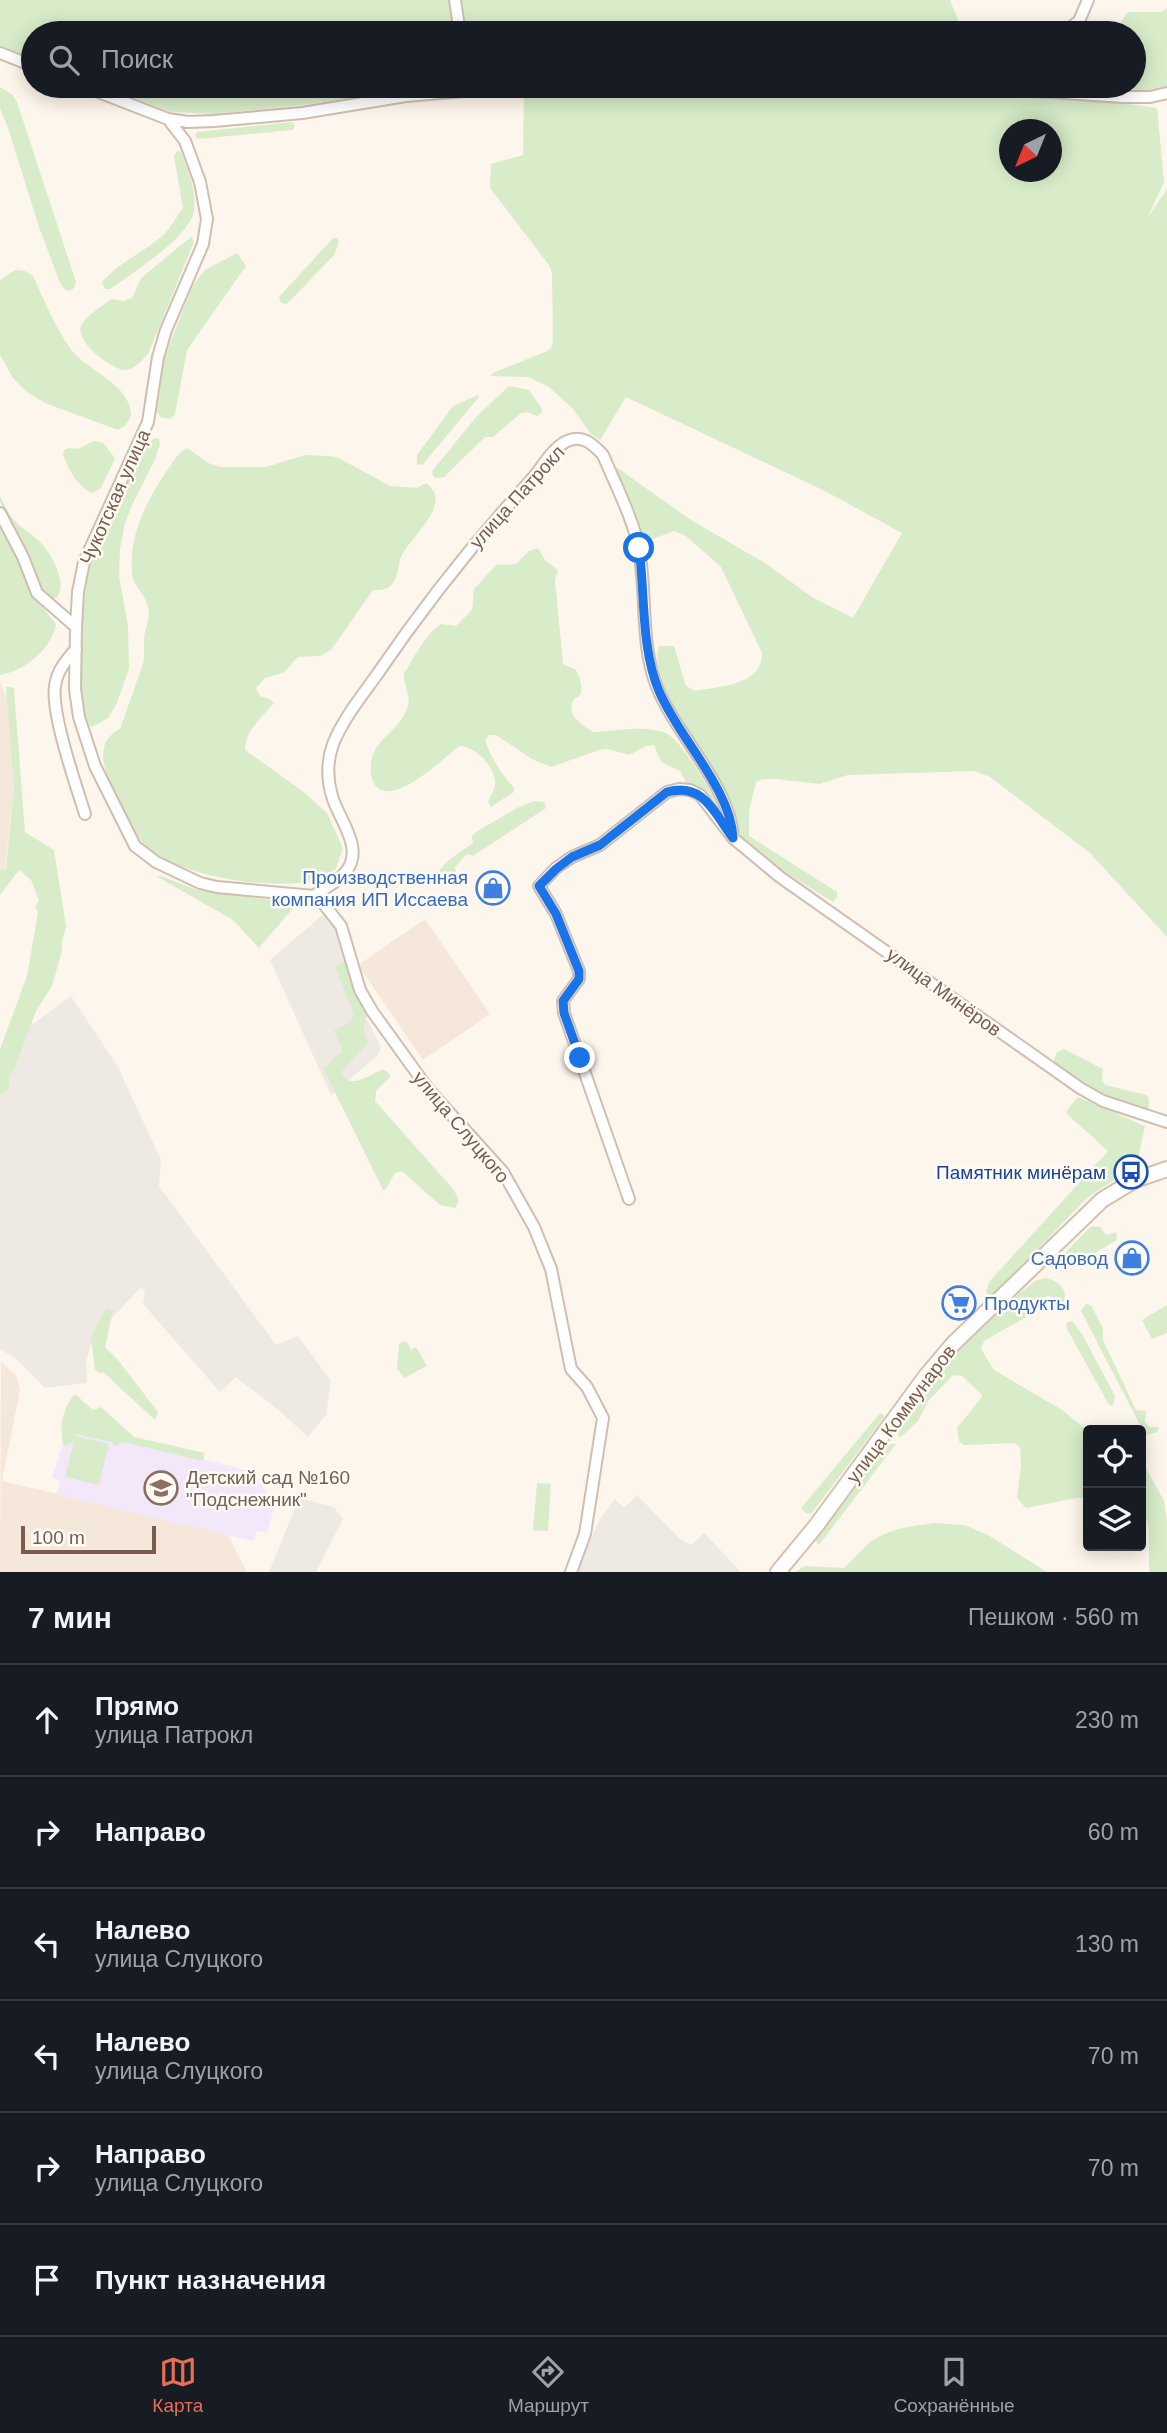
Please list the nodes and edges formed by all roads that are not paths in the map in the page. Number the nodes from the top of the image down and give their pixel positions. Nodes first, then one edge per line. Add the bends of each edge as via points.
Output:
1 (454, 0) edge
2 (1088, 0) edge
3 (458, 21) edge
4 (1079, 21) edge
5 (0, 53) edge
6 (21, 61) edge
7 (1167, 93) edge
8 (1146, 97) edge
9 (114, 98) edge
10 (394, 98) edge
11 (168, 119) junction
12 (0, 513) edge
13 (76, 627) junction
14 (76, 649) junction
15 (85, 814) dead end
16 (733, 838) junction
17 (314, 896) junction
18 (1167, 1122) edge
19 (1167, 1169) edge
20 (629, 1199) dead end
21 (571, 1572) edge
22 (778, 1572) edge

1 - 3 street
2 - 4 street
5 - 6 street
7 - 8 street
9 - 11 street
10 - 11 street via 302,113 215,121
11 - 13 street, Чукотская улица via 185,141 200,182 206,219 202,244 158,358 148,422 84,562
12 - 13 street via 37,593
13 - 14 street, Чукотская улица
14 - 15 street via 61,668 55,689
14 - 17 street, Чукотская улица via 79,717 95,766 135,846 156,862 200,883
16 - 17 street, улица Патрокл via 722,800 654,680 639,548 613,479 594,445 575,439 553,452 455,567 340,729 330,754 328,778 353,848 352,862
16 - 18 street, улица Минёров via 780,877 1080,1088 1102,1101
16 - 20 street, улица Минёров via 700,795 678,789 667,792 600,845 572,857 539,886 579,971 579,979 563,1001 564,1013
17 - 21 street, улица Слуцкого via 341,926 360,990 372,1011 429,1090 503,1172 551,1269 570,1369 603,1418 587,1525
19 - 22 main road, улица Коммунаров via 1135,1180 1102,1200 953,1344

